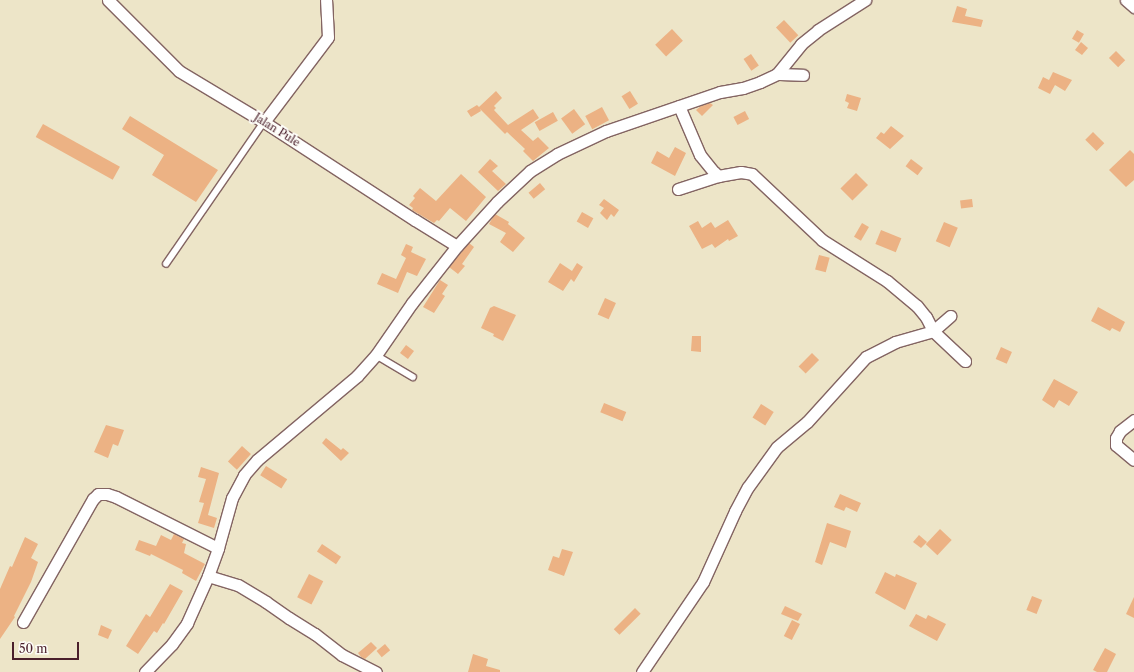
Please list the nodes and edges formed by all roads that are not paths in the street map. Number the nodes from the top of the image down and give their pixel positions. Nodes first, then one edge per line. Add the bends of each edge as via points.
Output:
1 (108, 0) edge
2 (326, 0) edge
3 (865, 0) edge
4 (1126, 0) edge
5 (1134, 7) edge
6 (777, 74) junction
7 (802, 75) dead end
8 (679, 106) junction
9 (264, 122) junction
10 (718, 176) junction
11 (678, 189) dead end
12 (457, 246) junction
13 (166, 264) dead end
14 (950, 316) dead end
15 (933, 330) junction
16 (376, 355) junction
17 (965, 361) dead end
18 (413, 377) dead end
19 (1134, 420) edge
20 (1134, 460) edge
21 (218, 548) junction
22 (208, 576) junction
23 (23, 622) dead end
24 (145, 672) edge
25 (376, 672) edge
26 (642, 672) edge

1 - 9 street, Jalan Pule via 179,71
2 - 9 street via 329,34
3 - 6 street via 801,44
4 - 5 street
6 - 7 street
6 - 8 street via 743,88 720,92
8 - 10 street via 700,155
8 - 12 street via 606,131 557,154 530,171 497,202
9 - 12 street, Jalan Pule
9 - 13 lane
10 - 11 street
10 - 15 street via 742,172 752,174 822,240 887,281 917,306
12 - 16 street via 412,303
14 - 15 street
15 - 17 street
15 - 26 street via 895,342 866,357 808,422 778,447 738,505 703,582
16 - 18 lane
16 - 21 street via 357,376 256,460 244,475 232,498
19 - 20 street via 1120,431 1116,445
21 - 22 street
21 - 23 street via 116,497 98,494
22 - 24 street via 187,623 172,644
22 - 25 street via 238,586 316,634 342,655

